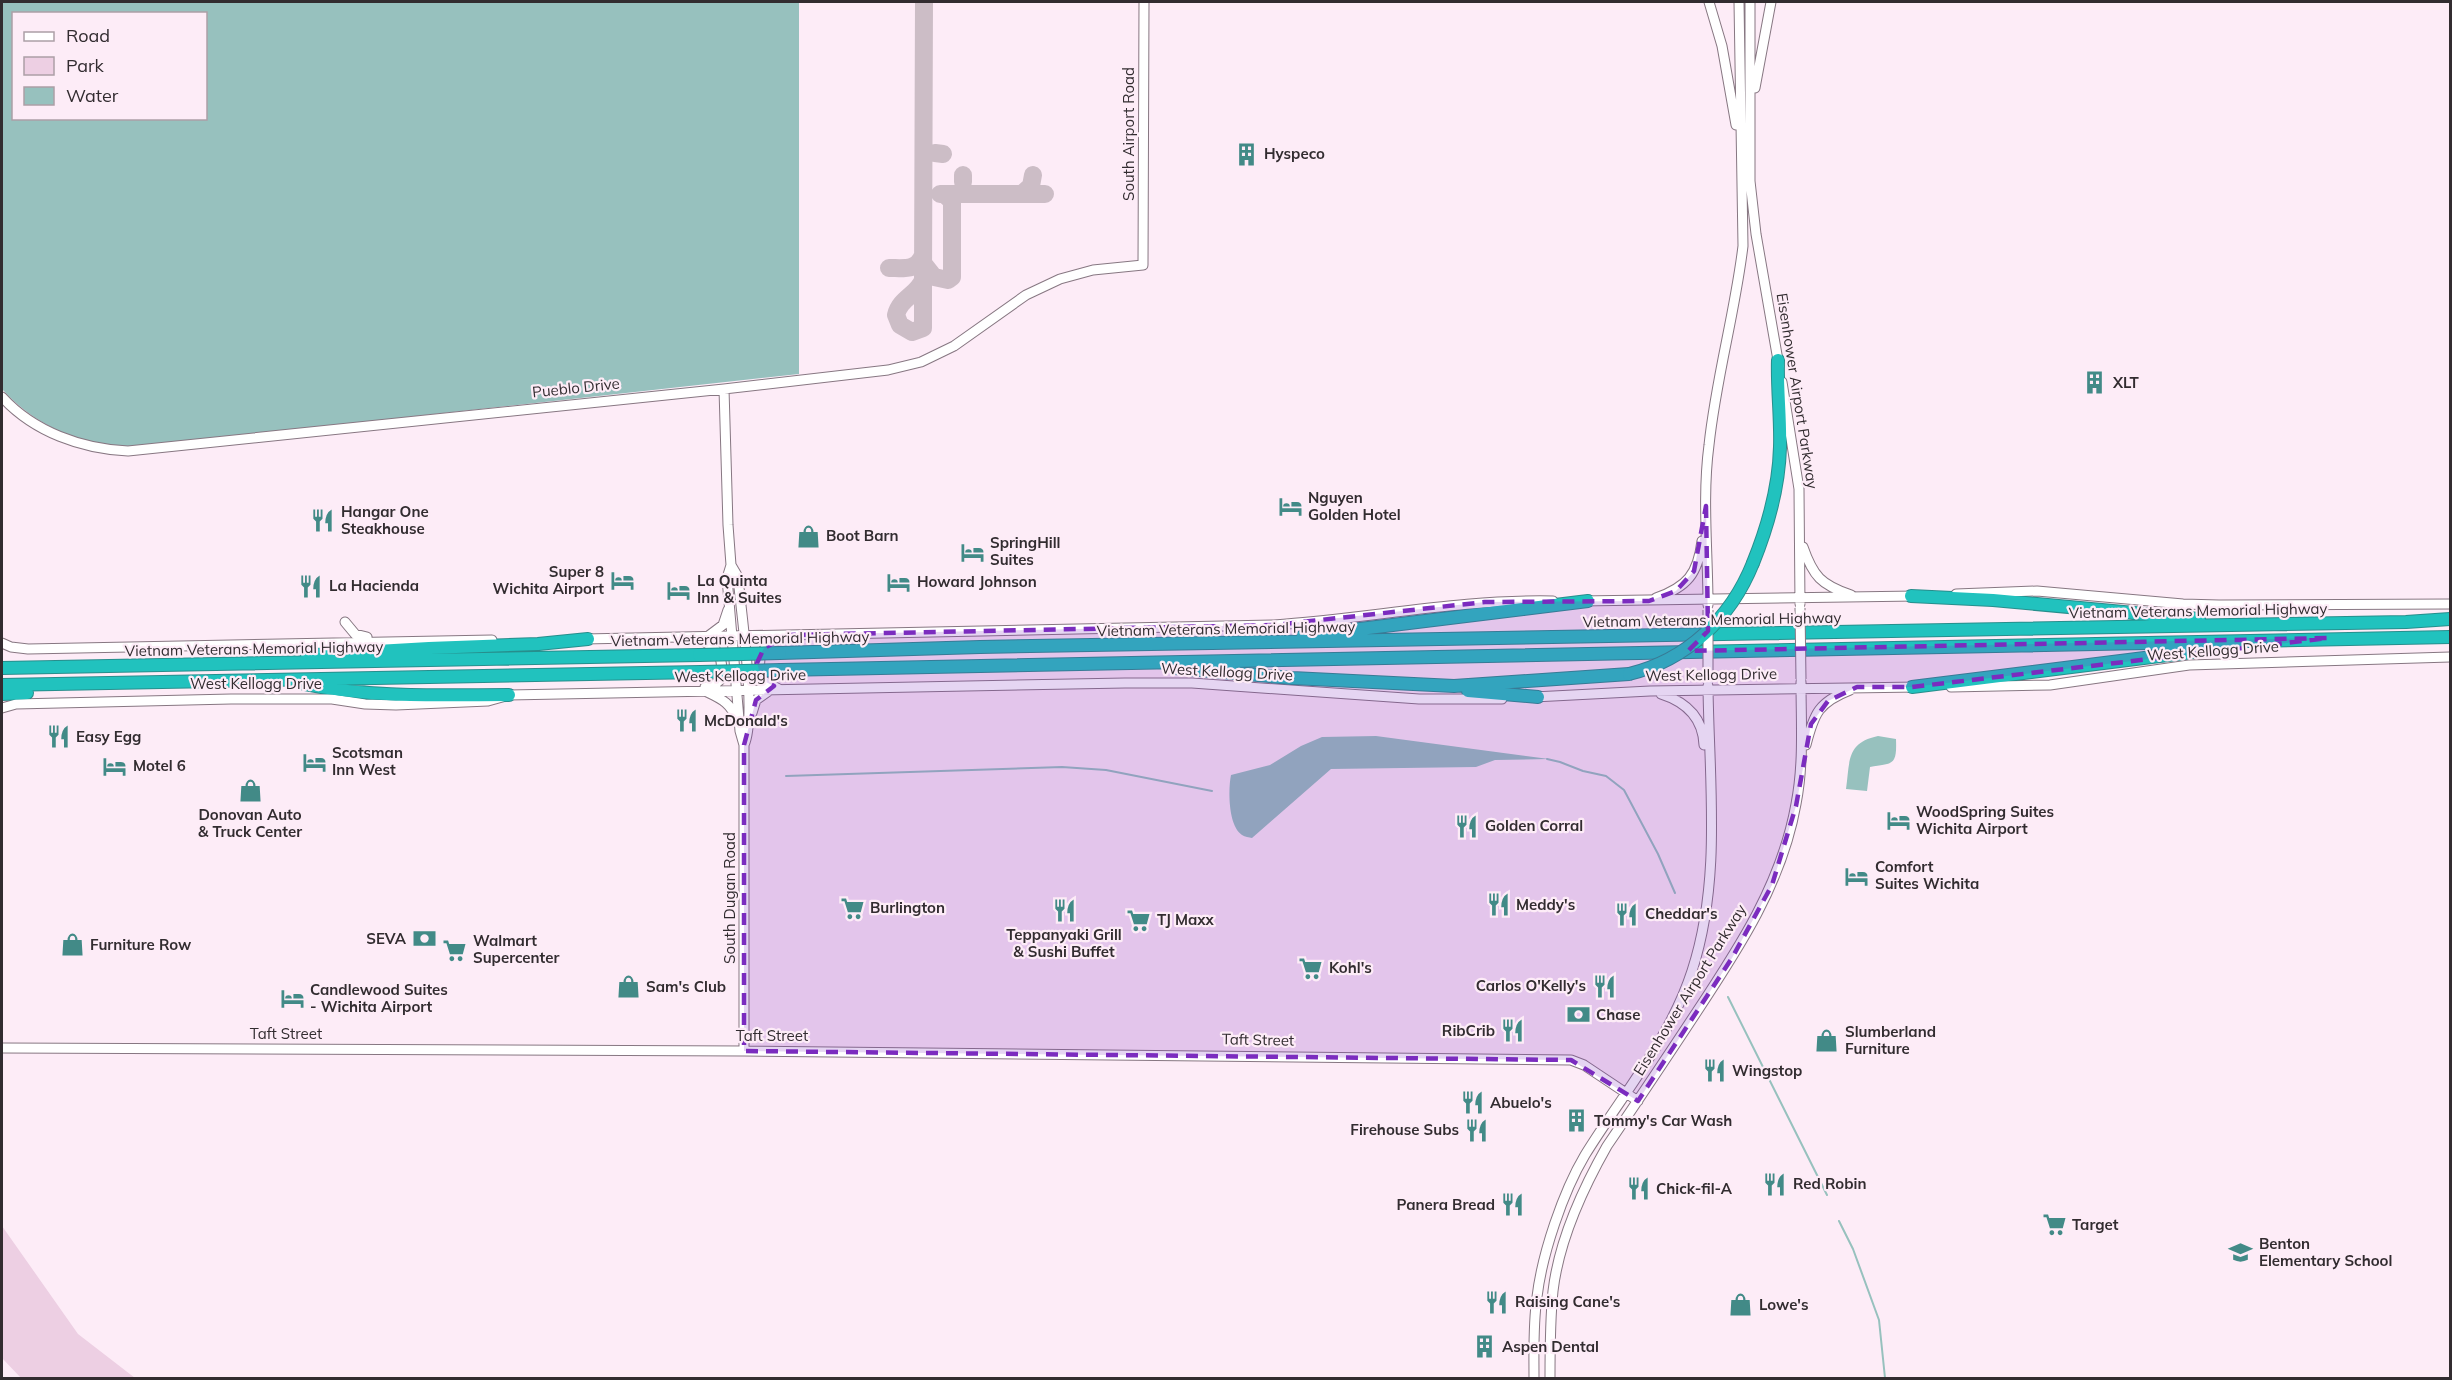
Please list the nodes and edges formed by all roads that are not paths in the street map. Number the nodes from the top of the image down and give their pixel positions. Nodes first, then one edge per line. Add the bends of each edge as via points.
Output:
1 (1144, 2) edge
2 (1709, 2) edge
3 (1738, 2) edge
4 (1750, 2) edge
5 (1771, 2) edge
6 (1751, 111) junction
7 (1740, 148) junction
8 (1143, 266) joint
9 (1778, 360) junction
10 (724, 389) junction
11 (2, 397) edge
12 (1706, 506) junction
13 (1800, 530) junction
14 (731, 565) junction
15 (1911, 596) junction
16 (1856, 597) junction
17 (729, 599) junction
18 (1588, 601) junction
19 (1649, 601) junction
20 (1800, 603) junction
21 (2451, 604) edge
22 (1708, 605) junction
23 (740, 608) junction
24 (2451, 619) edge
25 (345, 622) dead end
26 (2254, 624) junction
27 (789, 635) junction
28 (768, 636) junction
29 (707, 637) junction
30 (732, 637) junction
31 (743, 637) junction
32 (2451, 637) edge
33 (690, 638) junction
34 (2328, 638) junction
35 (588, 639) junction
36 (394, 641) junction
37 (2, 643) edge
38 (1256, 644) junction
39 (2451, 657) edge
40 (1100, 662) junction
41 (292, 663) junction
42 (2, 668) edge
43 (282, 680) junction
44 (1801, 683) junction
45 (92, 684) junction
46 (1404, 684) junction
47 (2, 685) edge
48 (1708, 685) junction
49 (1857, 687) junction
50 (1912, 687) junction
51 (770, 690) junction
52 (781, 690) junction
53 (705, 691) junction
54 (743, 691) junction
55 (682, 692) junction
56 (1650, 692) junction
57 (2, 694) edge
58 (509, 695) junction
59 (1538, 697) junction
60 (2, 708) edge
61 (749, 724) junction
62 (740, 731) junction
63 (744, 745) junction
64 (1802, 765) junction
65 (1710, 782) junction
66 (2, 1048) edge
67 (744, 1051) junction
68 (1626, 1093) junction
69 (1638, 1101) junction
70 (1534, 1378) edge
71 (1550, 1378) edge

1 - 8 main road, South Airport Road
2 - 7 main road via 1722,46
3 - 7 main road, Eisenhower Airport Parkway
4 - 6 main road, Eisenhower Airport Parkway
5 - 6 main road
6 - 9 main road, Eisenhower Airport Parkway via 1750,181
7 - 12 main road, Eisenhower Airport Parkway via 1743,246 1707,456
8 - 10 main road, Pueblo Drive via 1093,270 1060,279 1026,295 954,346 921,362 888,370
9 - 13 main road, Eisenhower Airport Parkway via 1796,464
9 - 46 highway, bridge via 1780,449 1776,493 1765,534 1746,578 1725,612 1702,637 1666,660 1629,674 1454,686
10 - 11 main road, Pueblo Drive via 128,451 105,450 42,428
10 - 14 main road, South Dugan Road
12 - 19 main road via 1694,572 1676,591
12 - 22 main road, Eisenhower Airport Parkway
13 - 16 main road via 1802,545 1817,577
13 - 20 main road, Eisenhower Airport Parkway
14 - 17 main road, South Dugan Road via 727,578
14 - 23 main road, South Dugan Road via 738,577
15 - 16 main road
15 - 21 main road via 2037,591 2182,604
15 - 26 highway
16 - 20 main road
17 - 29 main road via 723,624
17 - 30 main road, South Dugan Road
18 - 19 main road
18 - 27 main road via 1485,602 1274,625
18 - 38 highway
19 - 22 main road
20 - 22 main road
20 - 44 main road, Eisenhower Airport Parkway, bridge
22 - 48 main road, Eisenhower Airport Parkway, bridge
23 - 28 main road via 749,626
23 - 31 main road, South Dugan Road
24 - 26 highway, Vietnam Veterans Memorial Highway
25 - 36 main road via 360,636
26 - 38 highway, Vietnam Veterans Memorial Highway
27 - 28 main road
27 - 52 main road via 764,648 757,663 762,680
28 - 31 main road
29 - 30 main road
29 - 33 main road
30 - 31 main road
30 - 54 main road, South Dugan Road
31 - 54 main road, South Dugan Road
32 - 34 highway, Vietnam Veterans Memorial Highway
33 - 35 main road
33 - 55 main road via 714,647 723,670 713,686
34 - 40 highway, Vietnam Veterans Memorial Highway
34 - 50 highway
35 - 36 main road
35 - 41 highway via 307,656
36 - 37 main road via 34,649
38 - 41 highway, Vietnam Veterans Memorial Highway, bridge
39 - 50 main road, West Kellogg Drive via 2189,665 2022,687
40 - 43 highway, Vietnam Veterans Memorial Highway, bridge
40 - 46 highway
41 - 42 highway, Vietnam Veterans Memorial Highway
43 - 45 highway, Vietnam Veterans Memorial Highway
43 - 58 highway via 328,689 414,695
44 - 48 main road, West Kellogg Drive
44 - 49 main road, West Kellogg Drive
44 - 64 main road, Eisenhower Airport Parkway
45 - 47 highway, Vietnam Veterans Memorial Highway
45 - 57 highway via 66,692
46 - 59 highway
48 - 56 main road, West Kellogg Drive
48 - 65 main road, Eisenhower Airport Parkway
49 - 50 main road, West Kellogg Drive
49 - 64 main road via 1821,706
51 - 52 main road, West Kellogg Drive
51 - 54 main road, West Kellogg Drive
51 - 61 main road via 756,700
52 - 59 main road, West Kellogg Drive via 1192,683 1419,699
53 - 54 main road, West Kellogg Drive
53 - 55 main road, West Kellogg Drive
53 - 62 main road via 726,701 734,711
54 - 61 main road, South Dugan Road
54 - 62 main road, South Dugan Road
55 - 58 main road, West Kellogg Drive
56 - 59 main road, West Kellogg Drive
56 - 65 main road via 1675,699 1694,714 1704,737
58 - 60 main road, West Kellogg Drive via 488,701 396,705 332,699 177,699 16,704
61 - 63 main road, South Dugan Road
62 - 63 main road, South Dugan Road
63 - 67 main road, South Dugan Road
64 - 69 main road, Eisenhower Airport Parkway via 1786,846 1767,894 1732,958
65 - 68 main road, Eisenhower Airport Parkway via 1710,884 1701,941 1679,1005
66 - 67 main road, Taft Street
67 - 68 main road, Taft Street via 1542,1059 1577,1062
68 - 69 main road, Taft Street
68 - 70 main road, Eisenhower Airport Parkway via 1575,1173 1552,1232 1537,1295
69 - 71 main road, Eisenhower Airport Parkway via 1593,1171 1566,1237 1551,1310

